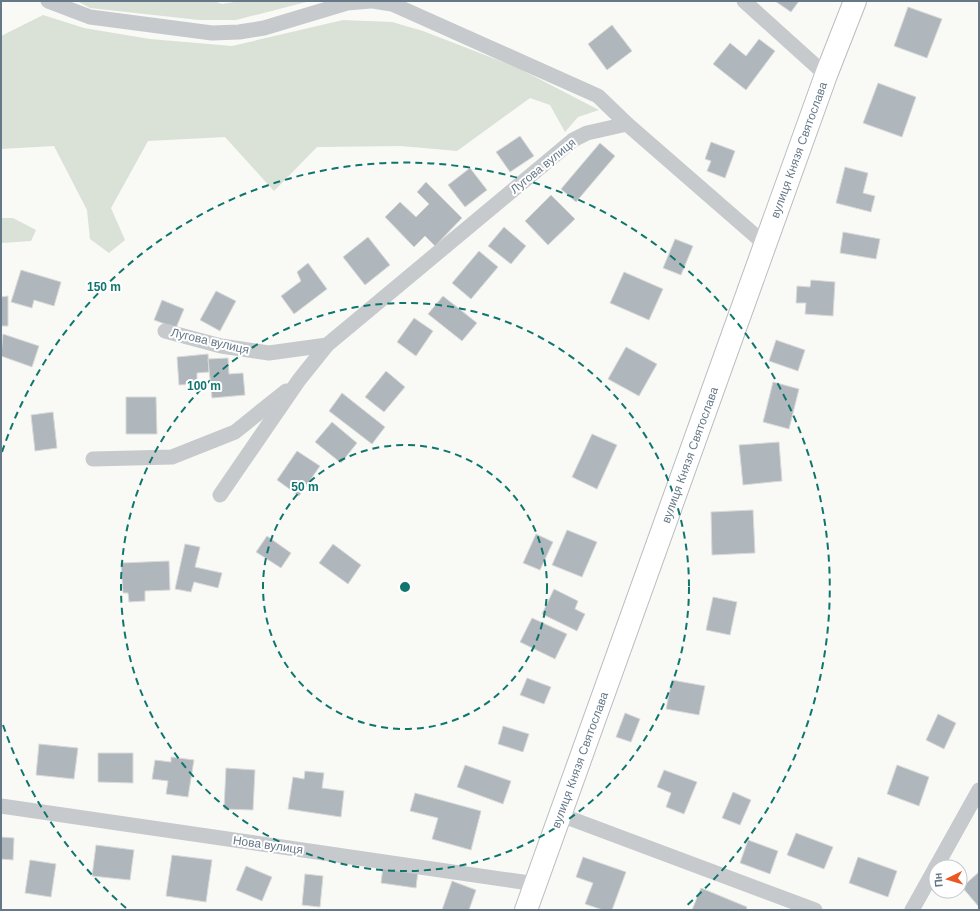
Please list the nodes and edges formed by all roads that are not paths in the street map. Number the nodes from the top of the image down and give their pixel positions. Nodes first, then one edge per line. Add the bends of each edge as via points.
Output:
1 (48, 1) edge
2 (372, 1) edge
3 (744, 1) edge
4 (856, 1) edge
5 (826, 75) junction
6 (628, 124) junction
7 (766, 245) junction
8 (165, 331) dead end
9 (327, 346) junction
10 (299, 380) junction
11 (93, 459) dead end
12 (220, 495) dead end
13 (979, 790) edge
14 (1, 806) edge
15 (561, 815) junction
16 (940, 859) edge
17 (928, 881) edge
18 (536, 884) junction
19 (526, 910) edge
20 (815, 910) edge
21 (912, 910) edge

1 - 2 street via 90,17 212,33 264,28 347,3
2 - 6 street via 392,4 598,96
3 - 5 street
4 - 5 main road, вулиця Князя Святослава
5 - 7 main road, вулиця Князя Святослава
6 - 7 street
6 - 9 street, Лугова вулиця via 587,133 573,140
7 - 15 main road, вулиця Князя Святослава
8 - 9 street, Лугова вулиця via 221,346 270,354
9 - 10 street, Лугова вулиця
10 - 11 street, Лугова вулиця via 235,432 172,457
10 - 12 street, Лугова вулиця
13 - 16 street
14 - 18 street, Нова вулиця
15 - 18 main road, вулиця Князя Святослава
15 - 20 street
17 - 21 street
18 - 19 main road, вулиця Князя Святослава

